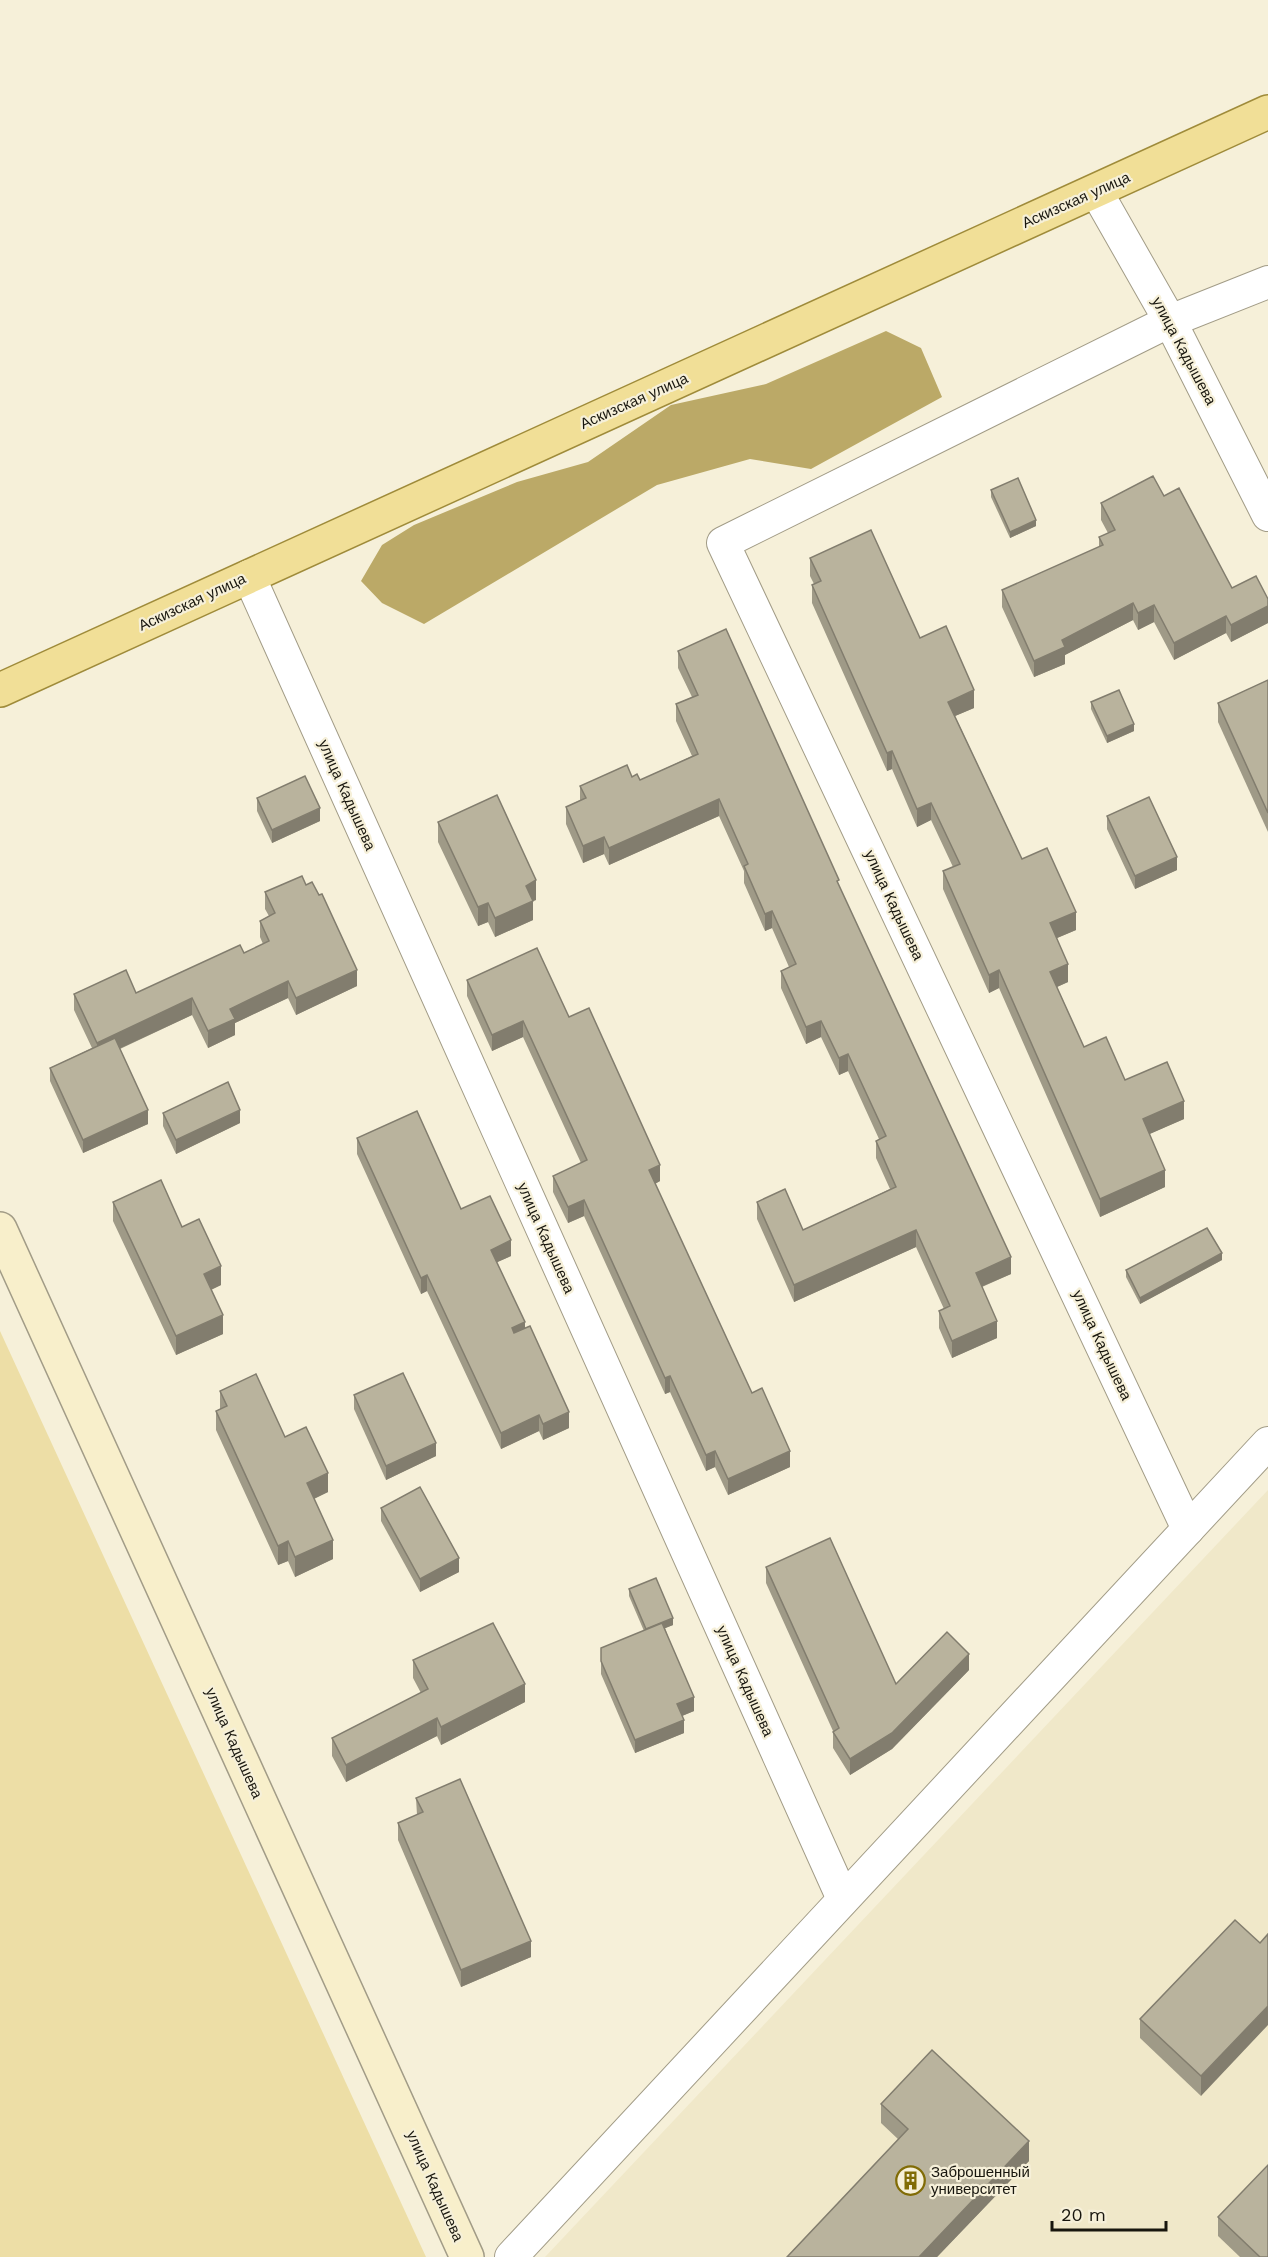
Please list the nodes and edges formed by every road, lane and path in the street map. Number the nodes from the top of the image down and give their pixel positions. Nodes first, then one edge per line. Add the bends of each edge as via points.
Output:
1 (1268, 112) edge
2 (1096, 190) junction
3 (1268, 282) edge
4 (1170, 321) junction
5 (1268, 514) edge
6 (249, 576) junction
7 (0, 690) edge
8 (0, 1229) edge
9 (1268, 1443) edge
10 (1188, 1528) junction
11 (843, 1899) junction
12 (467, 2257) edge
13 (511, 2257) edge

1 - 2 main road, Аскизская улица
2 - 4 street, улица Кадышева
2 - 6 main road, Аскизская улица
3 - 4 street
4 - 5 street, улица Кадышева
4 - 10 street, улица Кадышева via 723,543
6 - 7 main road, Аскизская улица
6 - 11 street, улица Кадышева
8 - 12 street, улица Кадышева
9 - 10 street
10 - 11 street
11 - 13 street

